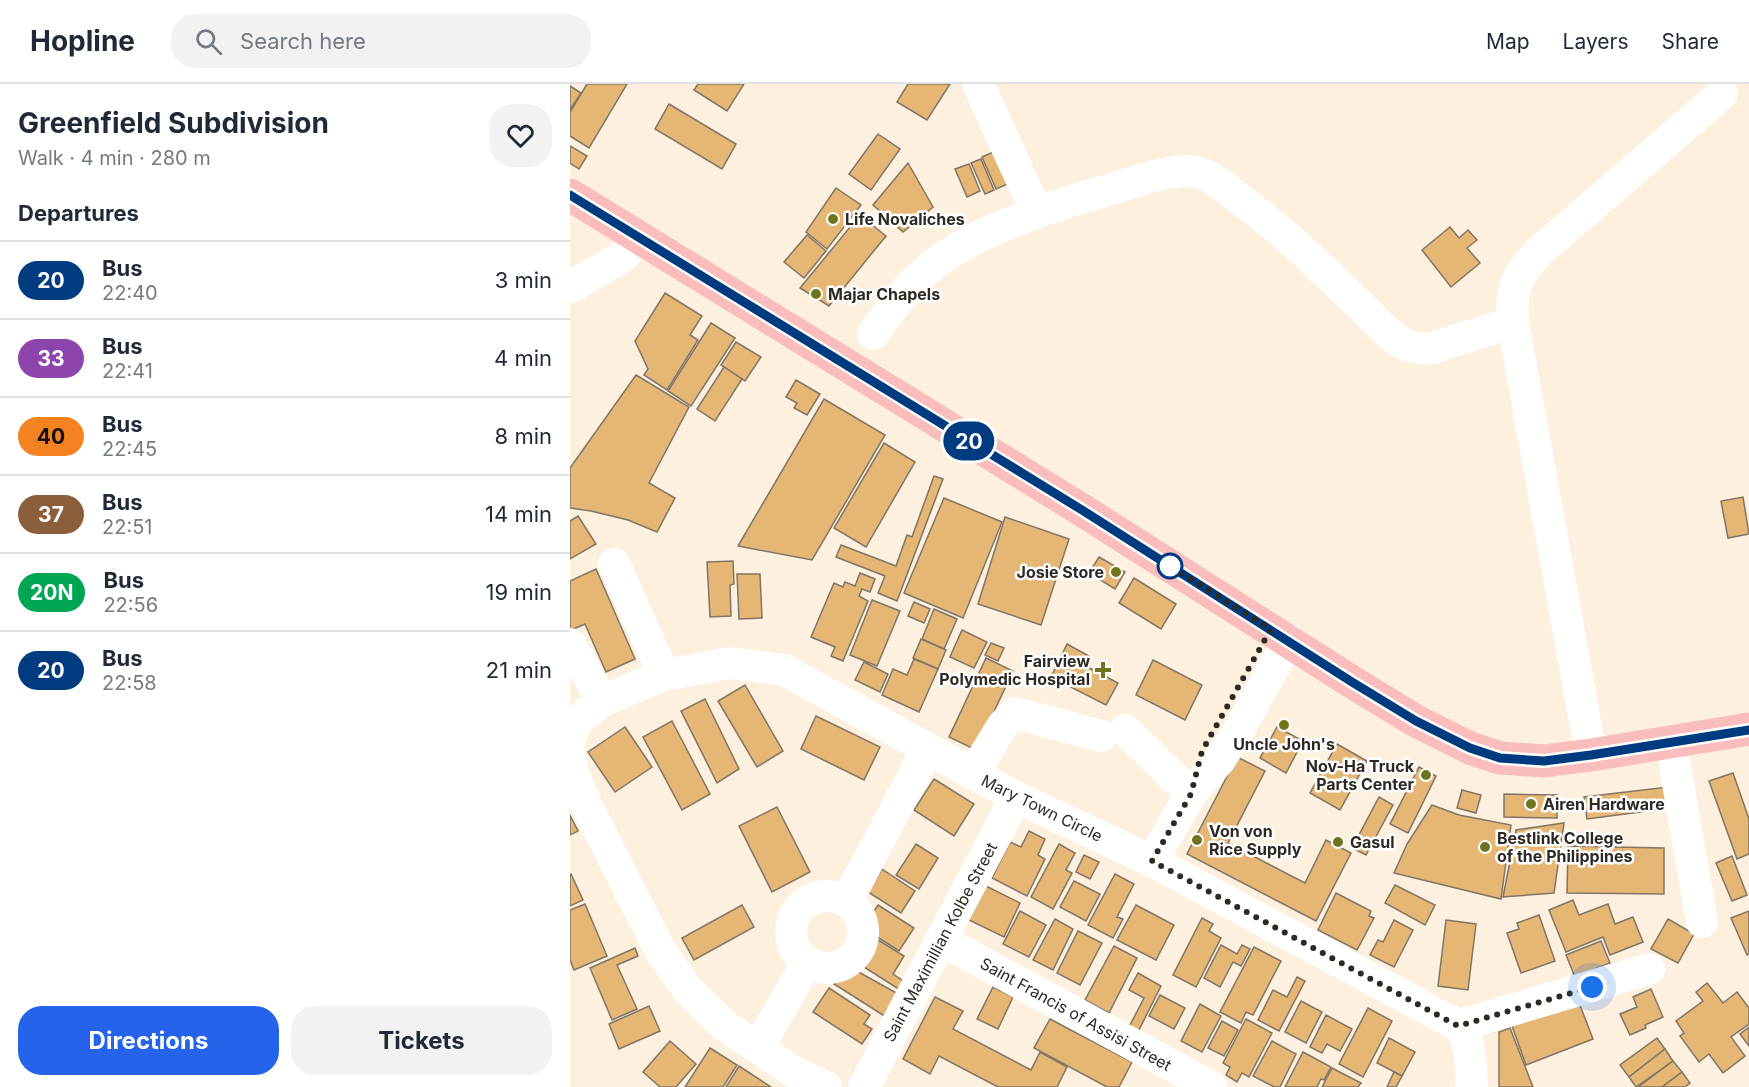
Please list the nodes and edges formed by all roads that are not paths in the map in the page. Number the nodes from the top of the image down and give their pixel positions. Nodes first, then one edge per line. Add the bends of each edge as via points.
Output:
1 (978, 84) edge
2 (1722, 94) dead end
3 (570, 195) edge
4 (1037, 213) junction
5 (638, 237) junction
6 (570, 287) edge
7 (1513, 322) junction
8 (873, 334) dead end
9 (614, 564) dead end
10 (1280, 635) junction
11 (570, 644) edge
12 (664, 675) junction
13 (602, 701) junction
14 (1749, 729) edge
15 (570, 739) edge
16 (1672, 742) junction
17 (927, 750) junction
18 (1591, 755) junction
19 (973, 774) junction
20 (1191, 794) junction
21 (1016, 797) junction
22 (1152, 861) junction
23 (848, 901) junction
24 (1702, 922) dead end
25 (941, 939) junction
26 (807, 963) junction
27 (1649, 969) dead end
28 (1458, 1026) junction
29 (758, 1048) junction
30 (790, 1079) edge
31 (826, 1087) edge
32 (864, 1087) edge
33 (1210, 1087) edge
34 (1472, 1087) edge

1 - 4 street
2 - 7 street via 1525,266 1515,285
3 - 5 main road
4 - 7 street via 1154,176 1189,171 1203,174 1273,223 1406,346 1418,350 1432,348
4 - 8 street via 977,238 933,266 912,284
5 - 6 street via 619,259
5 - 10 main road
7 - 18 street
9 - 12 street
10 - 18 main road via 1416,721 1470,748 1500,758 1544,761
10 - 20 street via 1220,761
11 - 13 street
12 - 13 street, Mary Town Circle
12 - 17 street, Mary Town Circle via 730,663 784,670
13 - 15 street, Mary Town Circle via 583,716
14 - 16 main road
15 - 29 street, Mary Town Circle via 572,770 586,804 660,950 687,989 724,1026
16 - 18 main road
16 - 24 street
17 - 19 street, Mary Town Circle
17 - 23 street
19 - 20 street via 1003,725 1015,713 1113,733
19 - 21 street, Mary Town Circle
20 - 22 street
21 - 22 street, Mary Town Circle
21 - 25 street, Saint Maximillian Kolbe Street
22 - 28 street, Mary Town Circle
23 - 26 street via 862,919 863,942 851,961 829,969
23 - 26 street via 826,895 804,903 792,921 793,945
25 - 32 street, Saint Maximillian Kolbe Street
25 - 33 street, Saint Francis of Assisi Street
26 - 29 street
27 - 28 street
28 - 34 street via 1469,1053
29 - 30 street, Mary Town Circle
30 - 31 street, Mary Town Circle

